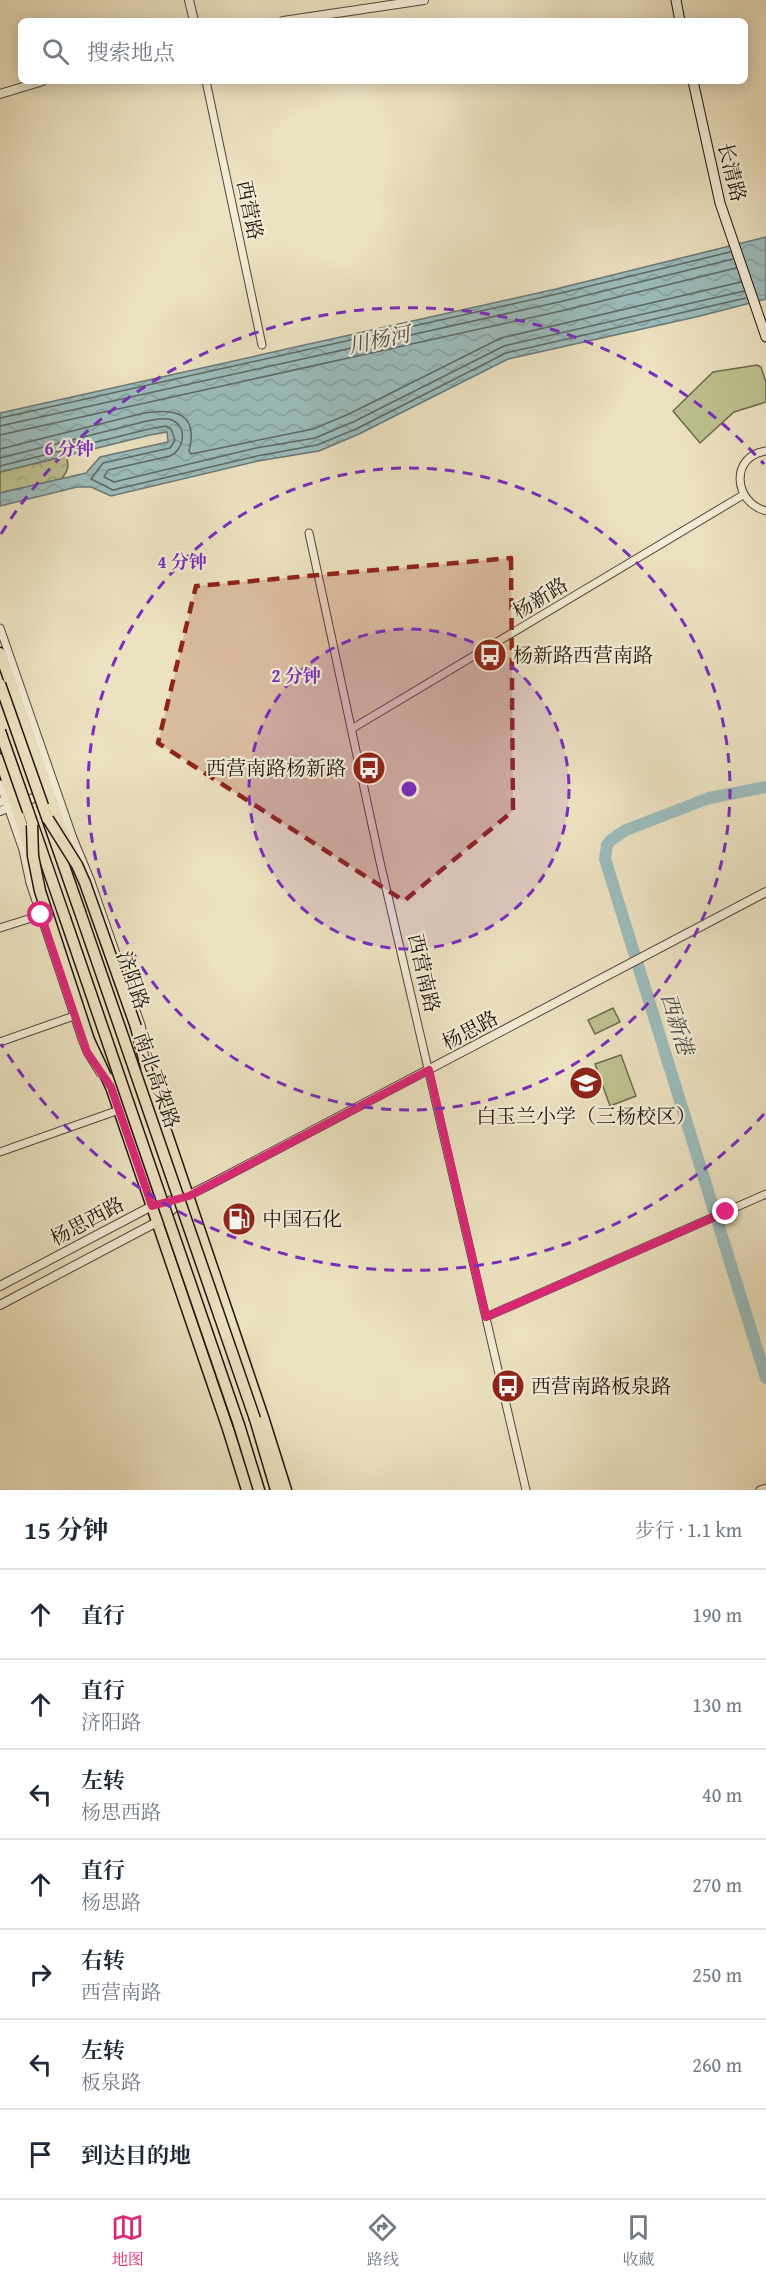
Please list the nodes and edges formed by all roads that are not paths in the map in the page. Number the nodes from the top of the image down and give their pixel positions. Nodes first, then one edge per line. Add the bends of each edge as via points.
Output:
1 (189, 0) edge
2 (424, 0) edge
3 (676, 0) edge
4 (193, 18) edge
5 (302, 18) edge
6 (679, 18) edge
7 (33, 84) edge
8 (207, 84) edge
9 (694, 84) edge
10 (0, 94) edge
11 (766, 337) edge
12 (262, 345) dead end
13 (766, 451) edge
14 (743, 495) junction
15 (766, 511) edge
16 (309, 533) dead end
17 (0, 628) edge
18 (0, 653) edge
19 (0, 684) edge
20 (353, 728) junction
21 (0, 731) edge
22 (0, 759) edge
23 (48, 792) junction
24 (7, 800) edge
25 (48, 819) junction
26 (32, 825) junction
27 (766, 892) edge
28 (41, 915) junction
29 (0, 928) edge
30 (74, 1016) junction
31 (0, 1042) edge
32 (429, 1070) junction
33 (148, 1078) junction
34 (111, 1087) junction
35 (119, 1110) junction
36 (0, 1152) edge
37 (766, 1194) edge
38 (189, 1196) junction
39 (152, 1206) junction
40 (157, 1222) junction
41 (0, 1286) edge
42 (0, 1305) edge
43 (486, 1317) junction
44 (766, 1488) edge
45 (247, 1490) edge
46 (259, 1490) edge
47 (276, 1490) edge
48 (286, 1490) edge
49 (526, 1490) edge
50 (760, 1490) edge

1 - 4 street
2 - 5 street
3 - 6 main road
7 - 10 street
8 - 12 street, 西营路
9 - 11 main road, 长清路 via 727,224
13 - 14 street via 751,456 744,464 740,474
14 - 15 street
14 - 20 street, 杨新路
16 - 20 street, 西营南路
17 - 33 street via 141,1025
18 - 23 main road, 济阳路
19 - 25 main road, 南北高架路, bridge
20 - 32 street, 西营南路
21 - 26 main road, 南北高架路, bridge
22 - 24 main road
23 - 24 street
23 - 33 main road, 济阳路
24 - 28 street
24 - 34 main road
25 - 33 main road, bridge via 85,883 136,1028
25 - 47 main road, 南北高架路, bridge via 252,1410
26 - 34 main road, bridge via 40,891 89,1040
26 - 46 main road, 南北高架路, bridge
27 - 32 street, 杨思路
28 - 29 street
28 - 30 street
30 - 31 street
30 - 34 street via 87,1052
32 - 38 street, 杨思路
32 - 43 street, 西营南路
33 - 38 main road, 济阳路
34 - 35 main road
35 - 36 street
35 - 39 main road
37 - 43 street
38 - 39 street, 杨思西路
38 - 40 street, 杨思西路
38 - 48 main road, 济阳路
39 - 40 main road
39 - 41 street, 杨思西路
40 - 42 street, 杨思西路
40 - 45 main road
43 - 49 street, 西营南路
44 - 50 street

